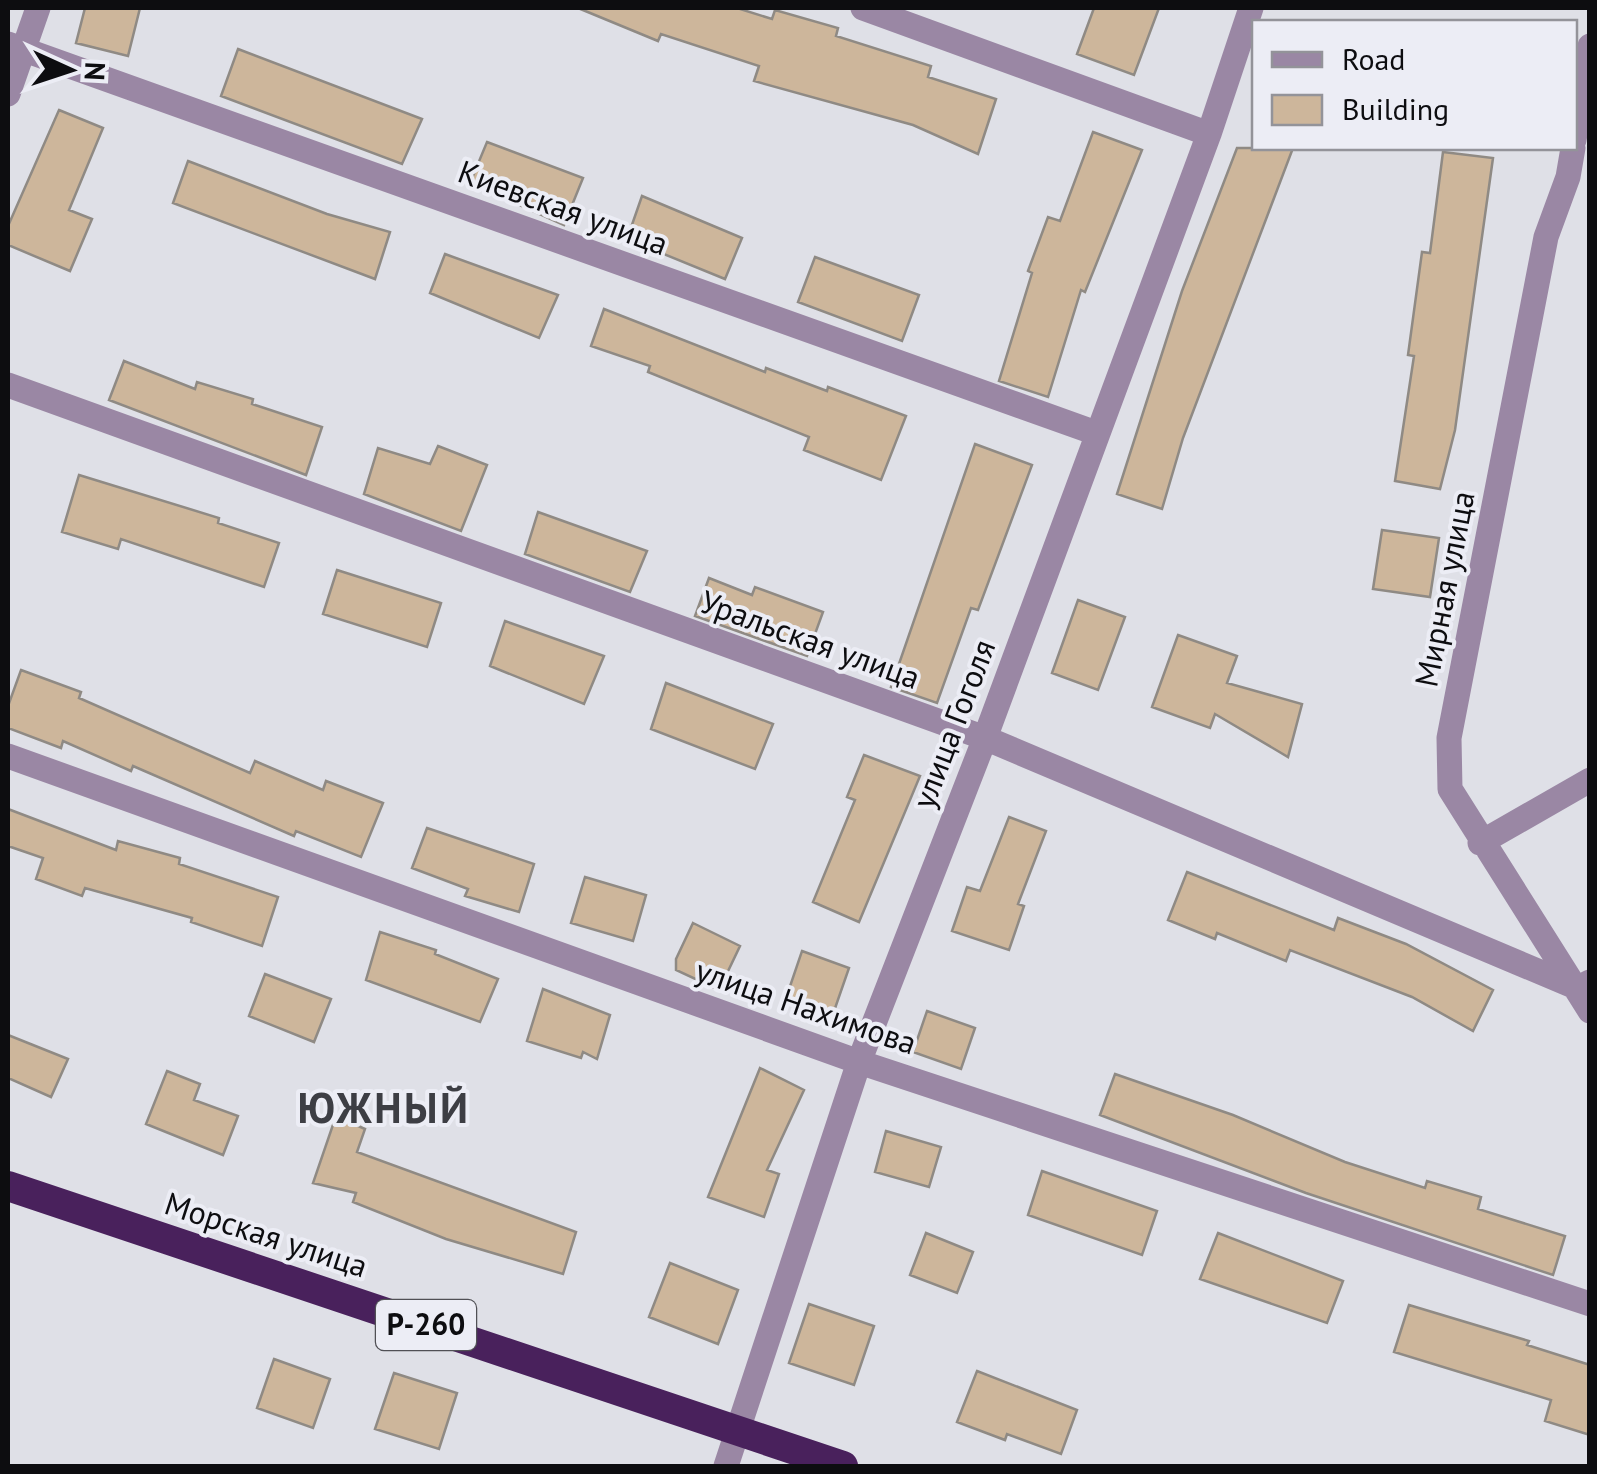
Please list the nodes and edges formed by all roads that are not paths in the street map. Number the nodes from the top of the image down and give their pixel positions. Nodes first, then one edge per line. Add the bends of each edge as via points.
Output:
1 (38, 8) edge
2 (863, 8) edge
3 (1251, 8) edge
4 (15, 46) edge
5 (1590, 46) edge
6 (8, 94) edge
7 (1577, 126) edge
8 (1209, 134) junction
9 (1573, 150) edge
10 (8, 385) edge
11 (1096, 433) junction
12 (985, 738) junction
13 (8, 756) edge
14 (1590, 780) edge
15 (1480, 843) junction
16 (1584, 985) edge
17 (1590, 1011) edge
18 (859, 1062) junction
19 (8, 1186) edge
20 (1590, 1304) edge
21 (740, 1430) junction
22 (726, 1466) edge
23 (843, 1466) edge

1 - 4 street
2 - 8 street
3 - 8 street, улица Гоголя
4 - 6 street
4 - 11 street, Киевская улица
5 - 7 street, Мирная улица
8 - 11 street, улица Гоголя
9 - 15 street, Мирная улица via 1546,237 1449,738 1450,790
10 - 12 street, Уральская улица
11 - 12 street, улица Гоголя
12 - 16 street, Уральская улица
12 - 18 street, улица Гоголя
13 - 18 street, улица Нахимова
14 - 15 street
15 - 16 street, Мирная улица
16 - 17 street, Мирная улица
18 - 20 street, улица Нахимова
18 - 21 street, улица Гоголя
19 - 21 highway, Морская улица / Р-260
21 - 22 street, улица Гоголя
21 - 23 highway, Морская улица / Р-260

